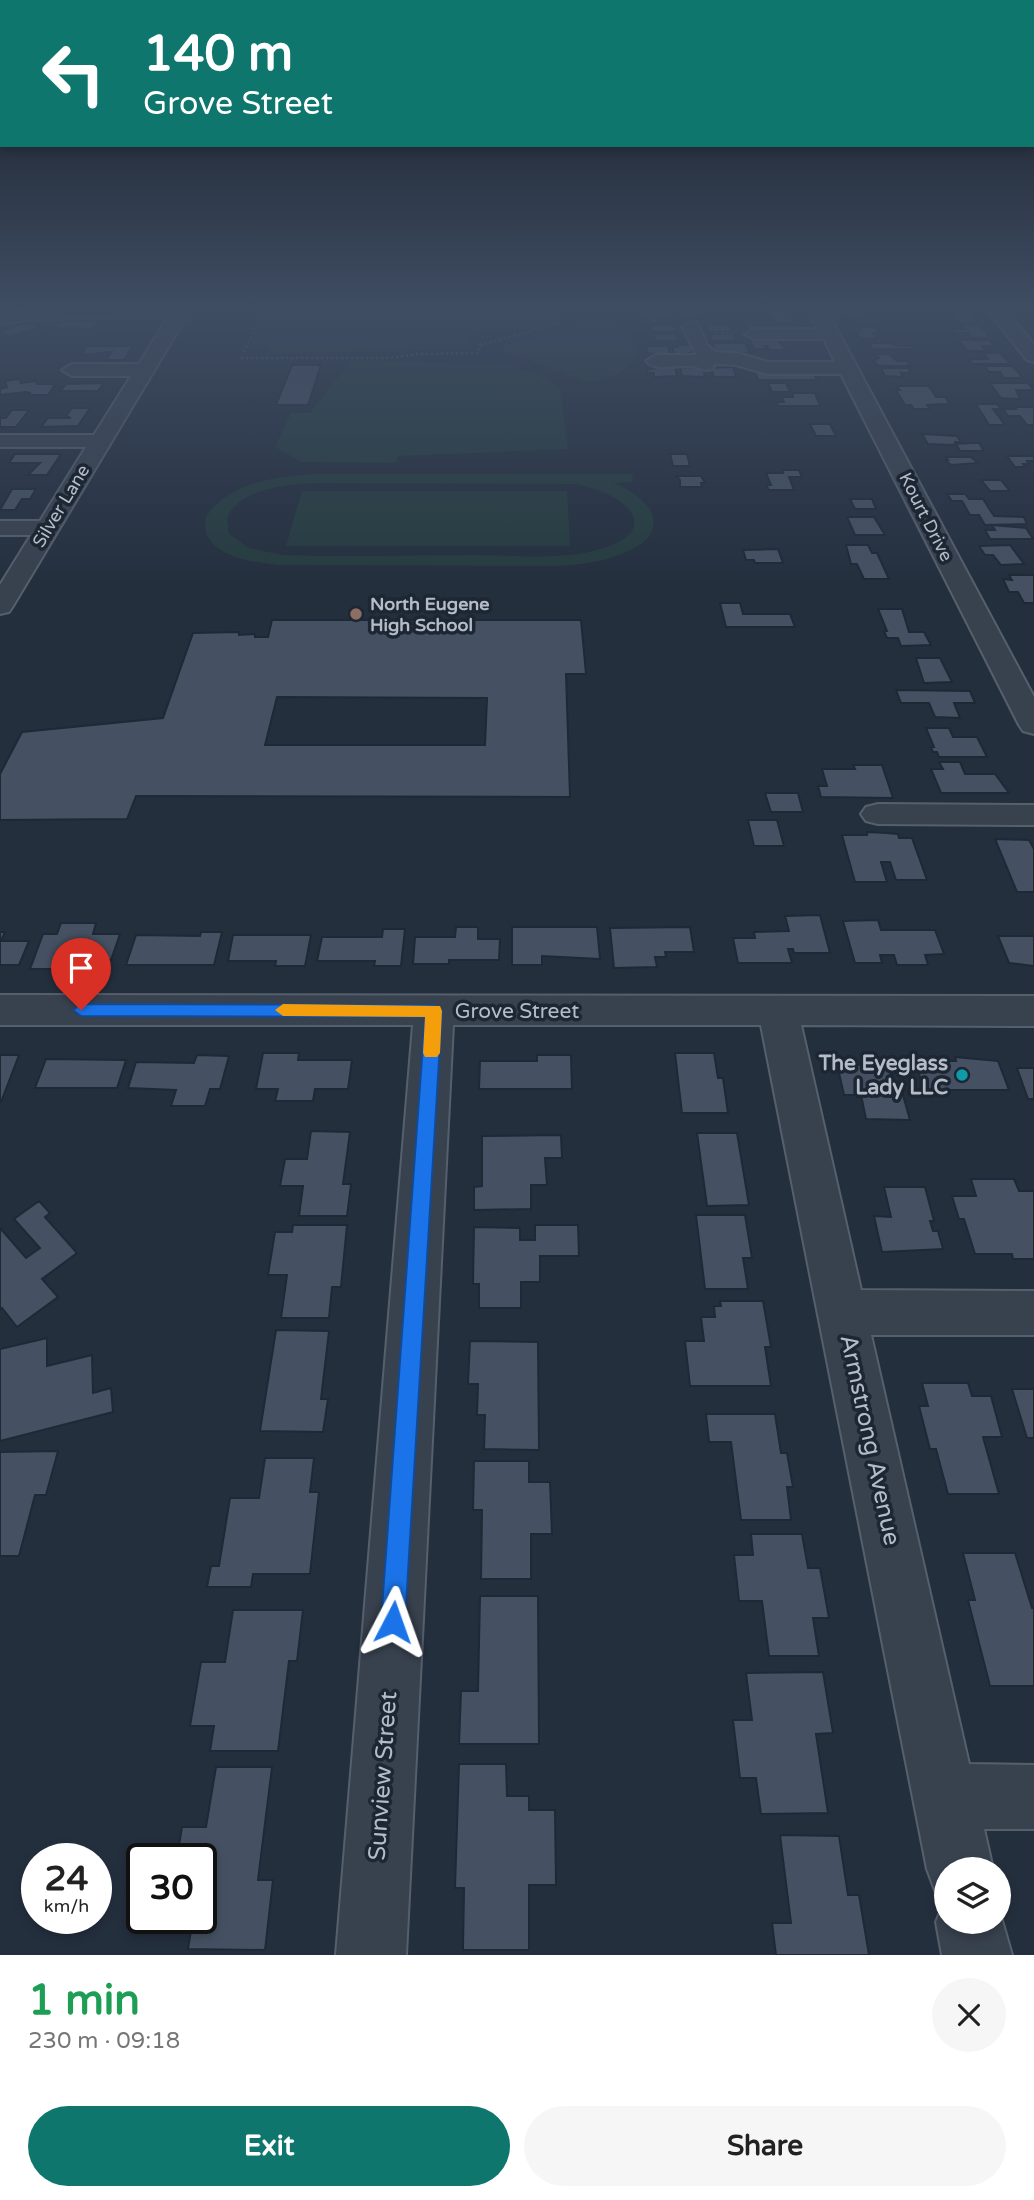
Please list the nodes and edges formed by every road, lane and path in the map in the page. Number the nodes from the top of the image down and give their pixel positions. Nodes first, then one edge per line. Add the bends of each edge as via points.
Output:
1 (126, 400) edge
2 (865, 400) edge
3 (0, 441) edge
4 (101, 441) junction
5 (0, 528) edge
6 (48, 528) junction
7 (0, 606) edge
8 (1034, 725) edge
9 (878, 814) dead end
10 (1034, 815) edge
11 (0, 1010) edge
12 (434, 1011) junction
13 (778, 1011) junction
14 (1034, 1011) edge
15 (844, 1312) junction
16 (1034, 1313) edge
17 (945, 1796) junction
18 (1034, 1797) edge
19 (958, 1857) edge
20 (973, 1934) edge
21 (371, 1955) edge
22 (977, 1955) edge

1 - 4 street, Silver Lane
2 - 8 street, Kourt Drive
3 - 4 street
4 - 6 street, Silver Lane
5 - 6 street
6 - 7 street, Silver Lane
9 - 10 street
11 - 12 street, Grove Street
12 - 13 street, Grove Street
12 - 21 street, Sunview Street
13 - 14 street, Grove Street
13 - 15 street, Armstrong Avenue
15 - 16 street
15 - 17 street, Armstrong Avenue
17 - 18 street
17 - 19 street, Armstrong Avenue
20 - 22 street

